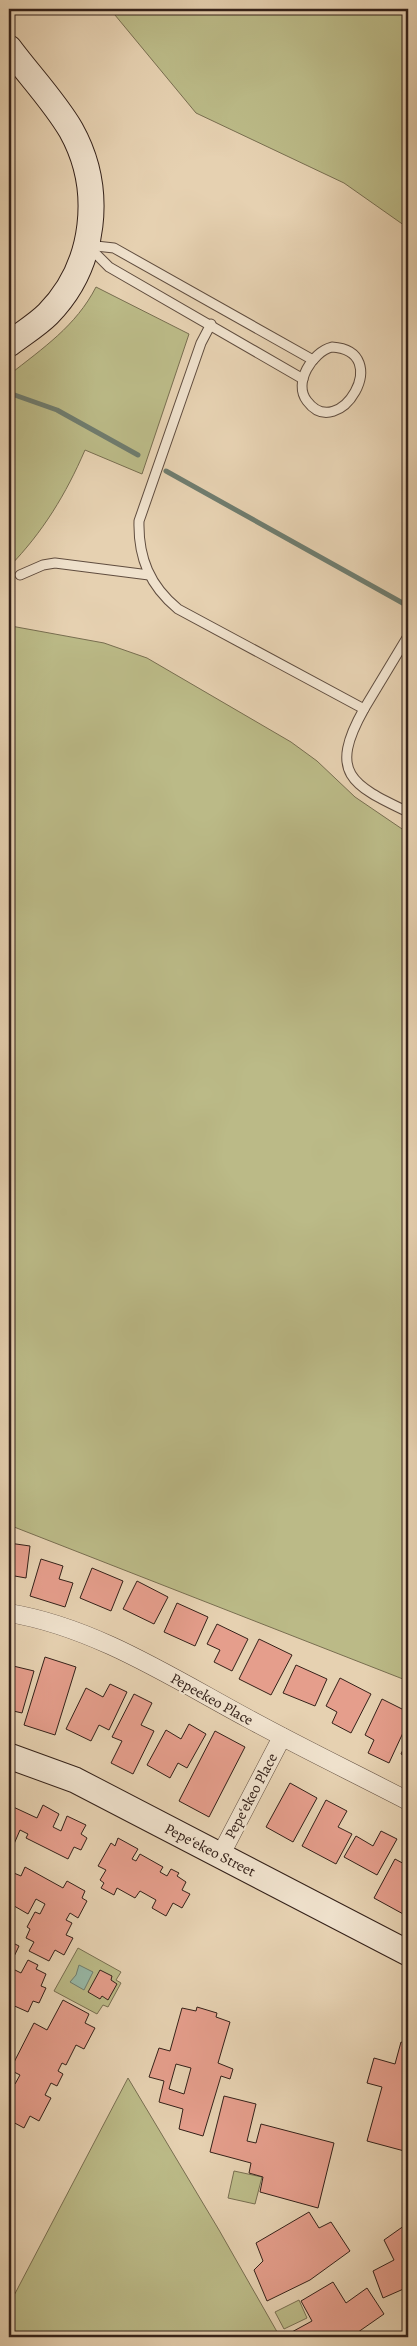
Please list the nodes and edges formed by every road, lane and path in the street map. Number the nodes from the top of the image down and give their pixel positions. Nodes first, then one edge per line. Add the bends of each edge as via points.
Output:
1 (10, 51) edge
2 (87, 245) junction
3 (211, 324) junction
4 (9, 344) edge
5 (313, 360) junction
6 (303, 379) junction
7 (149, 574) junction
8 (20, 576) dead end
9 (408, 636) edge
10 (364, 709) junction
11 (408, 812) edge
12 (9, 1613) edge
13 (282, 1737) junction
14 (9, 1756) edge
15 (408, 1801) edge
16 (220, 1856) junction
17 (408, 1953) edge

1 - 2 street via 70,130 84,160 92,211
2 - 3 lane via 110,267
2 - 4 street via 79,267 60,300 47,315
2 - 5 lane via 114,248
3 - 6 lane
3 - 7 lane via 201,343 139,522 141,552
5 - 6 lane
5 - 6 lane via 324,349 340,347 348,350 359,363 357,388 346,405 338,410 322,411 308,403 303,395
7 - 8 lane via 55,563
7 - 10 lane via 159,590 178,609
9 - 10 lane
10 - 11 lane via 347,745 347,769 362,788
12 - 13 street, Pepeekeo Place via 40,1618 77,1632 150,1666
13 - 15 street, Pepeekeo Place
13 - 16 street, Pepeʻekeo Place
14 - 16 street, Pepeʻekeo Street via 75,1780
16 - 17 street, Pepeʻekeo Street

